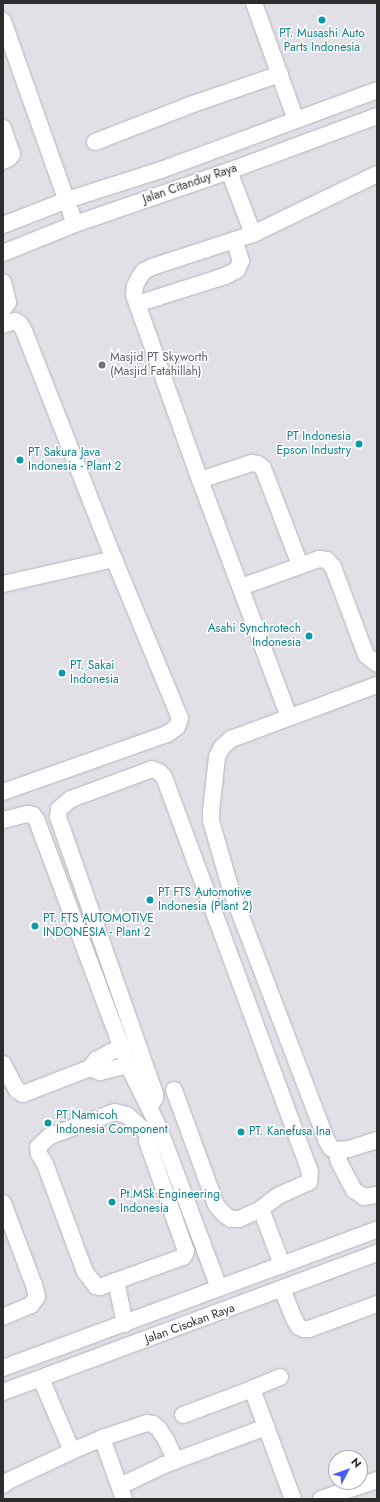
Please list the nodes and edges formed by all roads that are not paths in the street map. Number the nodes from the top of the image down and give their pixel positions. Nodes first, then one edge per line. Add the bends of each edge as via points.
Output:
1 (254, 3) edge
2 (3, 21) edge
3 (280, 74) junction
4 (377, 90) edge
5 (377, 116) edge
6 (296, 120) junction
7 (3, 128) edge
8 (95, 142) dead end
9 (3, 161) edge
10 (229, 171) junction
11 (377, 174) edge
12 (67, 200) junction
13 (75, 224) junction
14 (3, 225) edge
15 (253, 234) junction
16 (234, 240) junction
17 (3, 254) edge
18 (3, 282) edge
19 (137, 304) junction
20 (4, 317) edge
21 (200, 480) junction
22 (114, 560) junction
23 (300, 565) junction
24 (3, 584) edge
25 (241, 587) junction
26 (377, 664) edge
27 (377, 684) edge
28 (289, 717) junction
29 (3, 792) edge
30 (3, 820) edge
31 (122, 1046) junction
32 (3, 1064) edge
33 (128, 1064) junction
34 (90, 1068) junction
35 (174, 1090) dead end
36 (148, 1105) junction
37 (154, 1131) junction
38 (377, 1140) edge
39 (336, 1150) junction
40 (377, 1195) edge
41 (3, 1203) edge
42 (261, 1209) junction
43 (377, 1230) edge
44 (377, 1253) edge
45 (282, 1265) junction
46 (116, 1281) junction
47 (219, 1288) junction
48 (282, 1289) junction
49 (377, 1304) edge
50 (3, 1317) edge
51 (125, 1324) junction
52 (3, 1368) edge
53 (280, 1377) dead end
54 (41, 1379) junction
55 (252, 1389) junction
56 (3, 1392) edge
57 (183, 1415) dead end
58 (266, 1427) junction
59 (102, 1438) junction
60 (72, 1451) junction
61 (176, 1461) junction
62 (377, 1480) edge
63 (3, 1485) edge
64 (122, 1492) edge
65 (293, 1499) edge
66 (321, 1499) edge

1 - 3 street
2 - 12 street
3 - 6 street
3 - 8 street
4 - 6 street, Jalan Citanduy Raya
5 - 10 street, Jalan Citanduy Raya
6 - 12 street, Jalan Citanduy Raya via 161,170
7 - 9 street via 12,154
10 - 13 street, Jalan Citanduy Raya
10 - 15 street
11 - 15 street
12 - 13 street
12 - 14 street, Jalan Citanduy Raya
13 - 17 street, Jalan Citanduy Raya
15 - 16 street
16 - 19 street via 144,271 135,286
16 - 19 street via 241,261 237,270
18 - 20 street via 8,296
19 - 21 street
20 - 22 street via 20,324 24,331
21 - 23 street via 252,463 263,468
21 - 25 street
22 - 24 street
22 - 29 street via 177,707 180,718 177,727 167,734
23 - 25 street
23 - 26 street via 319,559 326,560 333,567 366,655
25 - 28 street
27 - 28 street
28 - 39 street via 231,738 222,746 217,757 211,821 231,890 327,1141 331,1148
30 - 31 street via 27,814 33,815 37,821
31 - 33 street
31 - 34 street via 96,1060
32 - 34 street via 23,1094
33 - 34 street via 100,1072
33 - 36 street
35 - 42 street via 216,1205 231,1219 239,1219
36 - 37 street
36 - 42 street via 155,1098 154,1094 58,817 59,809 71,799 152,769 164,777 310,1171 308,1182 278,1196
37 - 46 street via 147,1141 185,1254
37 - 46 street via 127,1115 115,1112 50,1136 38,1146 85,1272 96,1286
37 - 47 street
38 - 39 street via 349,1149
39 - 40 street via 339,1162 354,1190 364,1197
41 - 50 street via 34,1285 36,1297 32,1305
42 - 45 street
43 - 45 street, Jalan Cisokan Raya
44 - 48 street, Jalan Cisokan Raya
45 - 47 street, Jalan Cisokan Raya
46 - 51 street
47 - 51 street, Jalan Cisokan Raya
48 - 49 street via 294,1319 299,1327 304,1329
48 - 54 street, Jalan Cisokan Raya
51 - 52 street, Jalan Cisokan Raya
53 - 55 street
54 - 56 street, Jalan Cisokan Raya
54 - 60 street
55 - 57 street
55 - 58 street
58 - 61 street
58 - 65 street
59 - 60 street
59 - 61 street via 147,1423 153,1424 166,1440
59 - 64 street
60 - 63 street
61 - 64 street
62 - 66 street

